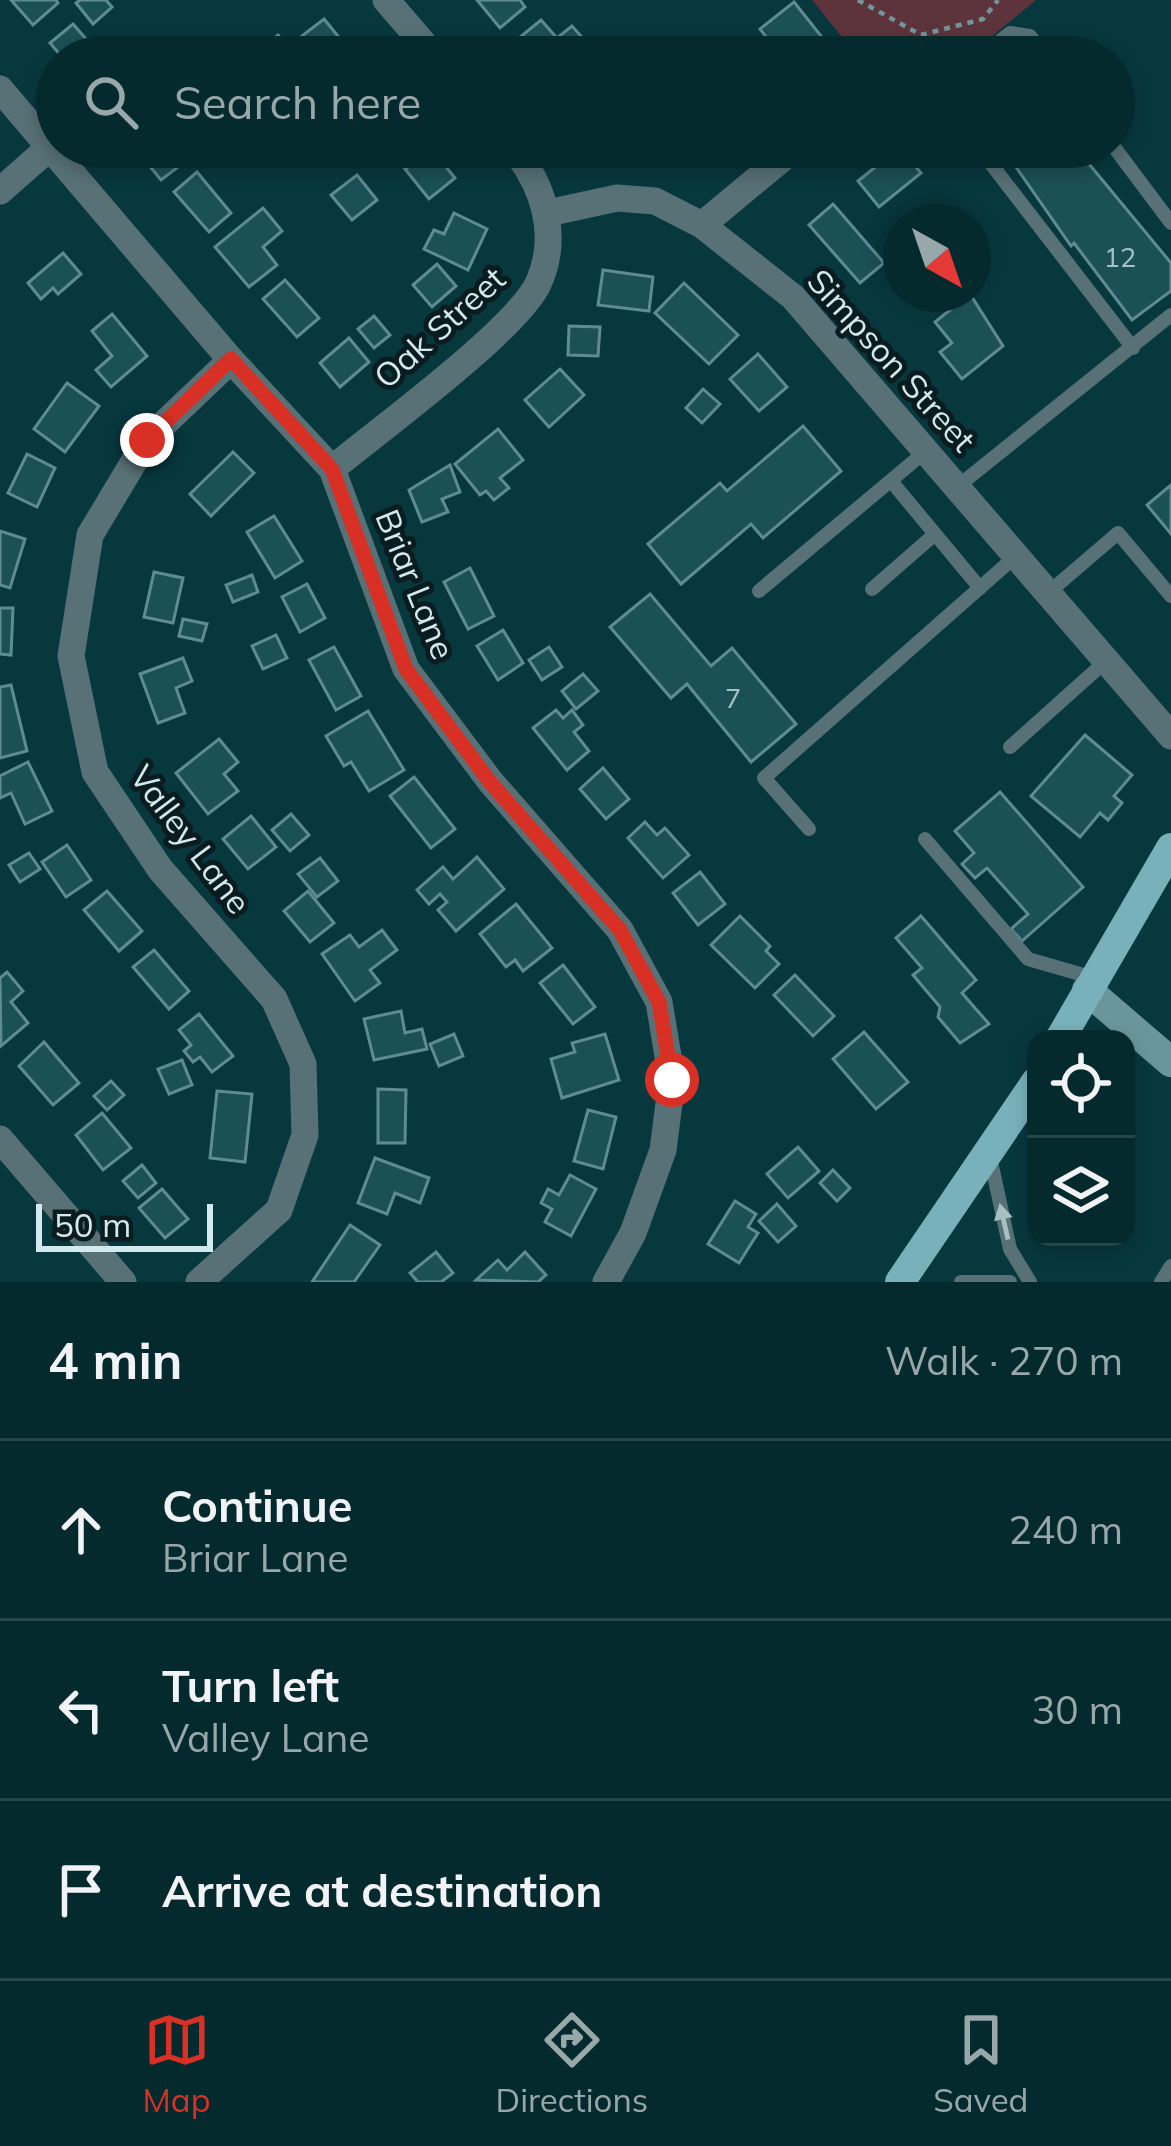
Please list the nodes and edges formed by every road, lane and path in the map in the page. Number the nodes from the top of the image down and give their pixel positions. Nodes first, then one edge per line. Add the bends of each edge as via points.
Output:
1 (386, 0) edge
2 (858, 0) edge
3 (998, 0) edge
4 (920, 34) joint
5 (417, 36) edge
6 (0, 88) edge
7 (36, 130) edge
8 (36, 159) edge
9 (68, 168) edge
10 (528, 168) edge
11 (771, 168) edge
12 (994, 168) edge
13 (1130, 168) edge
14 (0, 190) edge
15 (548, 213) junction
16 (1171, 223) edge
17 (702, 225) junction
18 (1171, 315) edge
19 (1133, 348) junction
20 (231, 359) junction
21 (926, 451) junction
22 (332, 469) junction
23 (891, 481) junction
24 (957, 487) junction
25 (935, 534) junction
26 (1016, 556) junction
27 (980, 588) junction
28 (872, 589) dead end
29 (759, 591) dead end
30 (1048, 592) junction
31 (1171, 596) edge
32 (1106, 661) junction
33 (1171, 736) edge
34 (1010, 747) dead end
35 (809, 829) dead end
36 (925, 839) dead end
37 (1171, 848) edge
38 (1090, 984) junction
39 (1065, 1030) edge
40 (1171, 1062) edge
41 (1027, 1096) edge
42 (0, 1139) edge
43 (990, 1156) junction
44 (1171, 1267) edge
45 (123, 1282) edge
46 (199, 1282) edge
47 (606, 1282) edge
48 (900, 1282) edge
49 (961, 1282) edge
50 (1010, 1282) edge
51 (1030, 1282) edge
52 (1161, 1282) edge

1 - 5 street
2 - 4 path
3 - 4 path via 983,19
6 - 7 street, Briar Lane
8 - 14 street
9 - 20 street, Briar Lane
10 - 15 street
11 - 17 street
12 - 19 lane
13 - 16 lane
15 - 17 street, Simpson Street via 638,197
15 - 22 street, Oak Street via 537,286 503,326
17 - 21 street, Simpson Street via 793,297
18 - 19 lane
19 - 24 lane
20 - 22 street, Briar Lane
20 - 46 street, Valley Lane via 147,440 90,535 71,656 95,772 160,869 274,999 303,1064 305,1136 278,1210
21 - 23 lane
21 - 24 street, Simpson Street
22 - 47 street, Briar Lane via 406,669 490,782 620,930 659,1002 672,1080 663,1150
23 - 25 lane
23 - 29 lane
24 - 26 street, Simpson Street
25 - 27 lane
25 - 28 lane
26 - 27 lane
26 - 30 street, Simpson Street
27 - 35 lane via 764,778
30 - 31 lane via 1118,533
30 - 32 street, Simpson Street
32 - 33 street, Simpson Street
32 - 34 lane
36 - 38 lane via 1028,959
37 - 38 main road
38 - 39 main road
38 - 40 street
41 - 43 main road
42 - 45 street
43 - 48 main road
51 -> 43 lane via 1010,1249
44 - 52 lane
49 - 50 lane

